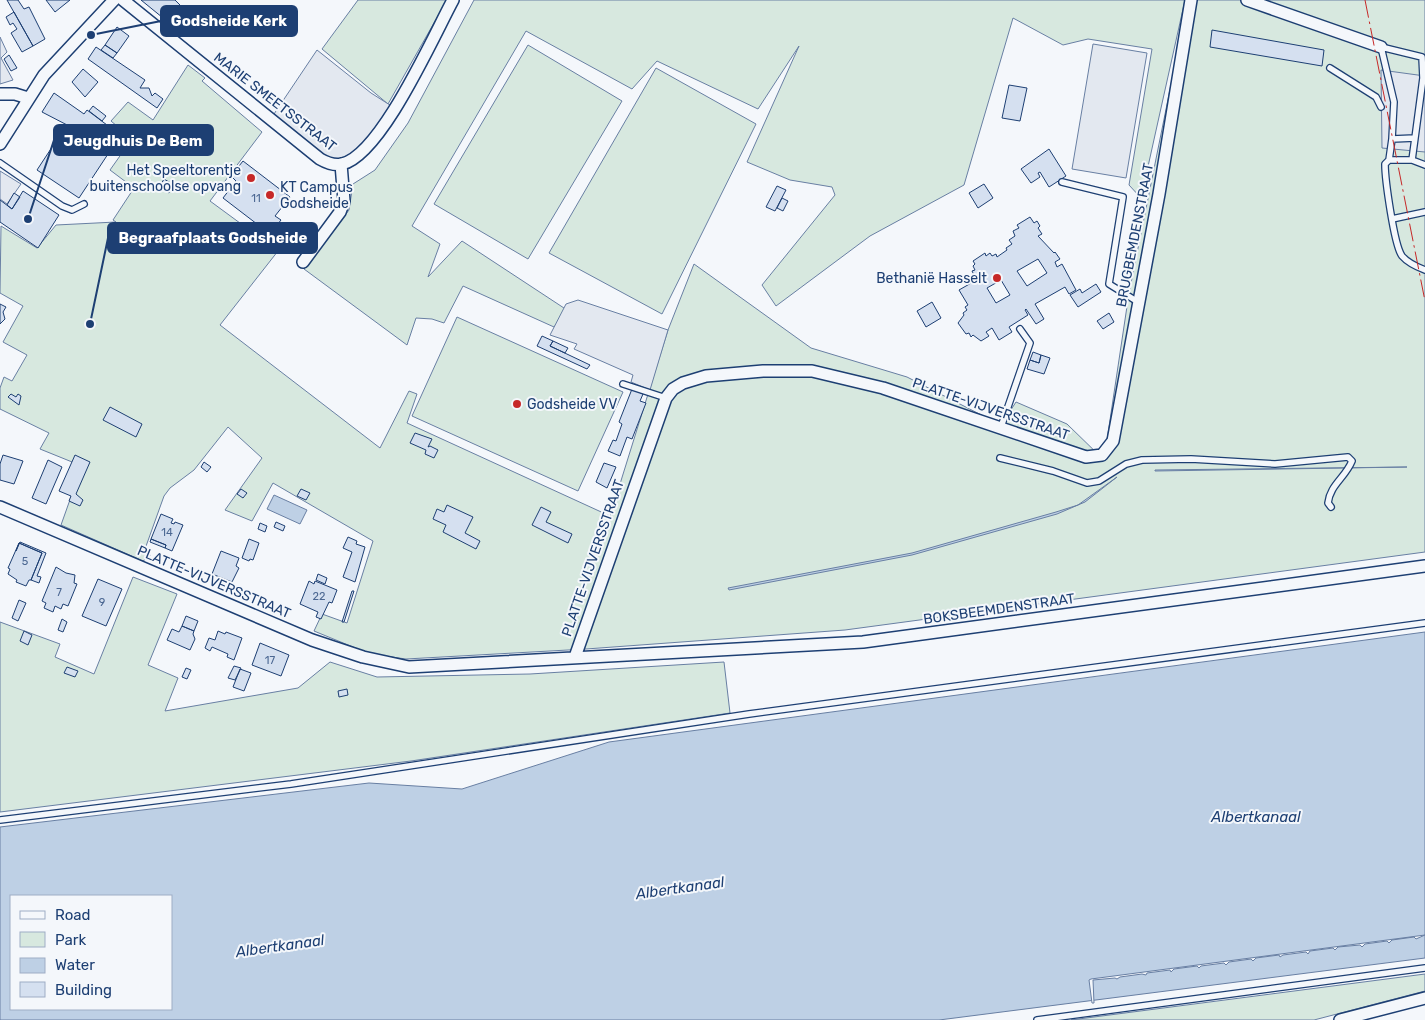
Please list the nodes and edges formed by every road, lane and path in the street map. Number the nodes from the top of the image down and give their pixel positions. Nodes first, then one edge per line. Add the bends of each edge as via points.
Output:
1 (114, 0) edge
2 (123, 0) edge
3 (453, 0) edge
4 (1191, 0) edge
5 (1247, 0) edge
6 (1381, 47) junction
7 (1330, 68) dead end
8 (0, 94) edge
9 (28, 98) junction
10 (1382, 108) dead end
11 (1415, 138) junction
12 (1392, 139) junction
13 (0, 144) edge
14 (1388, 160) junction
15 (1412, 160) junction
16 (0, 163) edge
17 (341, 164) junction
18 (1425, 165) edge
19 (1062, 182) dead end
20 (84, 204) dead end
21 (1425, 212) edge
22 (1392, 219) junction
23 (303, 262) dead end
24 (1425, 270) edge
25 (1138, 302) junction
26 (1020, 329) dead end
27 (623, 384) dead end
28 (666, 398) junction
29 (1001, 427) junction
30 (1086, 457) joint
31 (1000, 458) dead end
32 (0, 507) edge
33 (1331, 507) dead end
34 (1425, 566) edge
35 (1425, 623) edge
36 (575, 657) junction
37 (0, 820) edge
38 (1425, 968) edge
39 (1425, 998) edge
40 (1037, 1020) edge
41 (1340, 1020) edge

1 - 9 street via 44,75
2 - 17 street, MARIE SMEETSSTRAAT via 320,159 330,164
3 - 17 street, MARIE SMEETSSTRAAT via 387,122 357,156
4 - 25 street, BRUGBEMDENSTRAAT
5 - 6 street
6 - 11 lane via 1422,57 1423,78
6 - 12 lane via 1394,102
7 - 10 lane via 1376,96
8 - 9 street
9 - 13 street
11 - 12 lane
11 - 15 lane
12 - 14 lane
14 - 15 lane
14 - 22 lane via 1384,164 1385,184
15 - 18 lane
16 - 20 lane via 62,206 72,210
17 - 23 street, MARIE SMEETSSTRAAT via 344,201 340,212
19 - 25 lane via 1122,197 1109,284
21 - 22 lane
22 - 24 lane via 1401,254
25 - 30 street, BRUGBEMDENSTRAAT via 1113,440 1102,456
26 - 29 lane via 1030,343
27 - 28 lane
28 - 29 street, PLATTE-VIJVERSSTRAAT via 683,383 706,376 812,371 883,388
28 - 36 street, PLATTE-VIJVERSSTRAAT
29 - 30 street, PLATTE-VIJVERSSTRAAT
31 - 33 lane via 1053,471 1087,484 1099,481 1126,464 1142,460 1275,464 1348,457 1352,461 1344,477 1331,488 1328,503
32 - 36 street, PLATTE-VIJVERSSTRAAT via 312,640 363,658 410,667
34 - 36 street, BOKSBEEMDENSTRAAT via 863,642
35 - 37 lane via 749,714 291,784
38 - 40 lane
39 - 41 street

